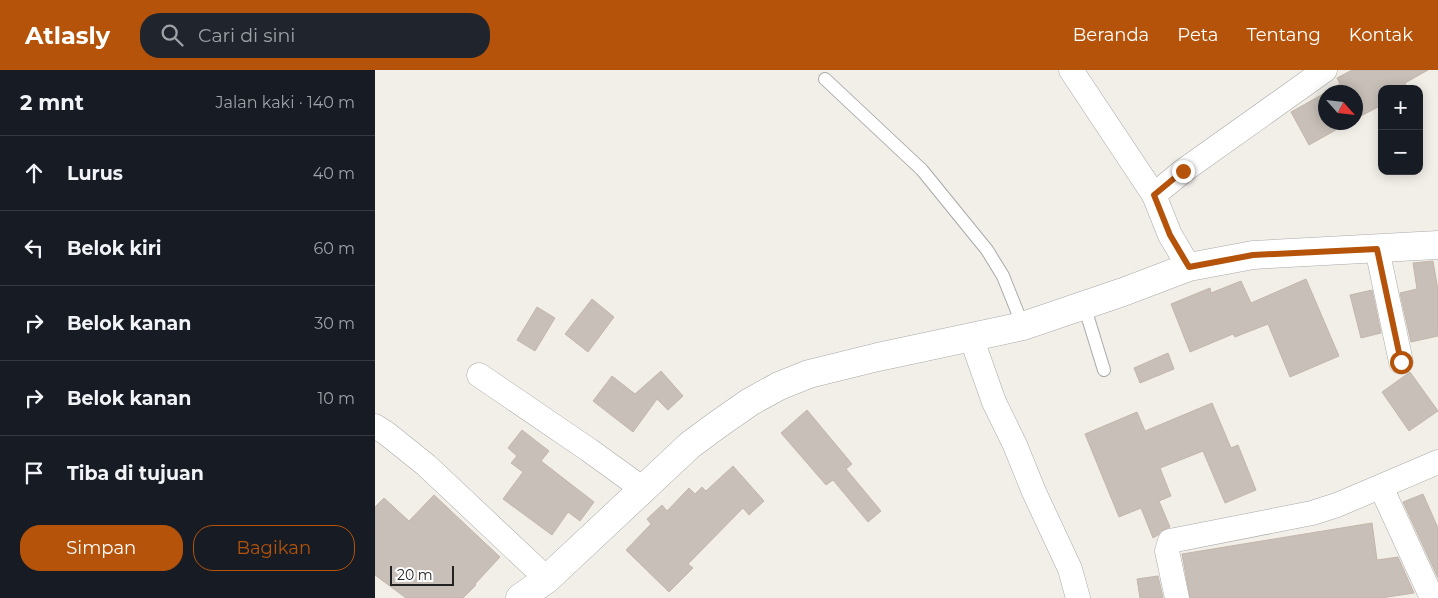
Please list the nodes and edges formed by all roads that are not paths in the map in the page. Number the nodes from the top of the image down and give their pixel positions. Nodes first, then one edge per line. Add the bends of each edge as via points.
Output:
1 (1071, 70) edge
2 (1325, 70) edge
3 (825, 79) dead end
4 (1154, 195) junction
5 (1438, 245) edge
6 (1377, 249) junction
7 (1189, 267) junction
8 (1084, 305) junction
9 (1023, 326) junction
10 (971, 337) junction
11 (1401, 362) dead end
12 (1104, 370) dead end
13 (479, 375) dead end
14 (375, 426) edge
15 (1438, 462) edge
16 (1381, 487) junction
17 (643, 489) junction
18 (547, 578) junction
19 (1428, 595) edge
20 (520, 598) edge
21 (1078, 598) edge
22 (1177, 598) edge

1 - 4 street
2 - 4 street
3 - 9 lane via 922,170 987,250 1003,276
4 - 7 street via 1170,235
5 - 6 street
6 - 7 street via 1253,255
6 - 11 street
7 - 8 street
8 - 9 street
8 - 12 lane
9 - 10 street
10 - 17 street via 809,374 779,386 750,402 690,445
10 - 21 street via 994,402 1070,569
13 - 17 street
14 - 18 street via 426,465
15 - 16 street
16 - 19 street
16 - 22 street via 1311,513 1170,541 1167,551
17 - 18 street
18 - 20 street

